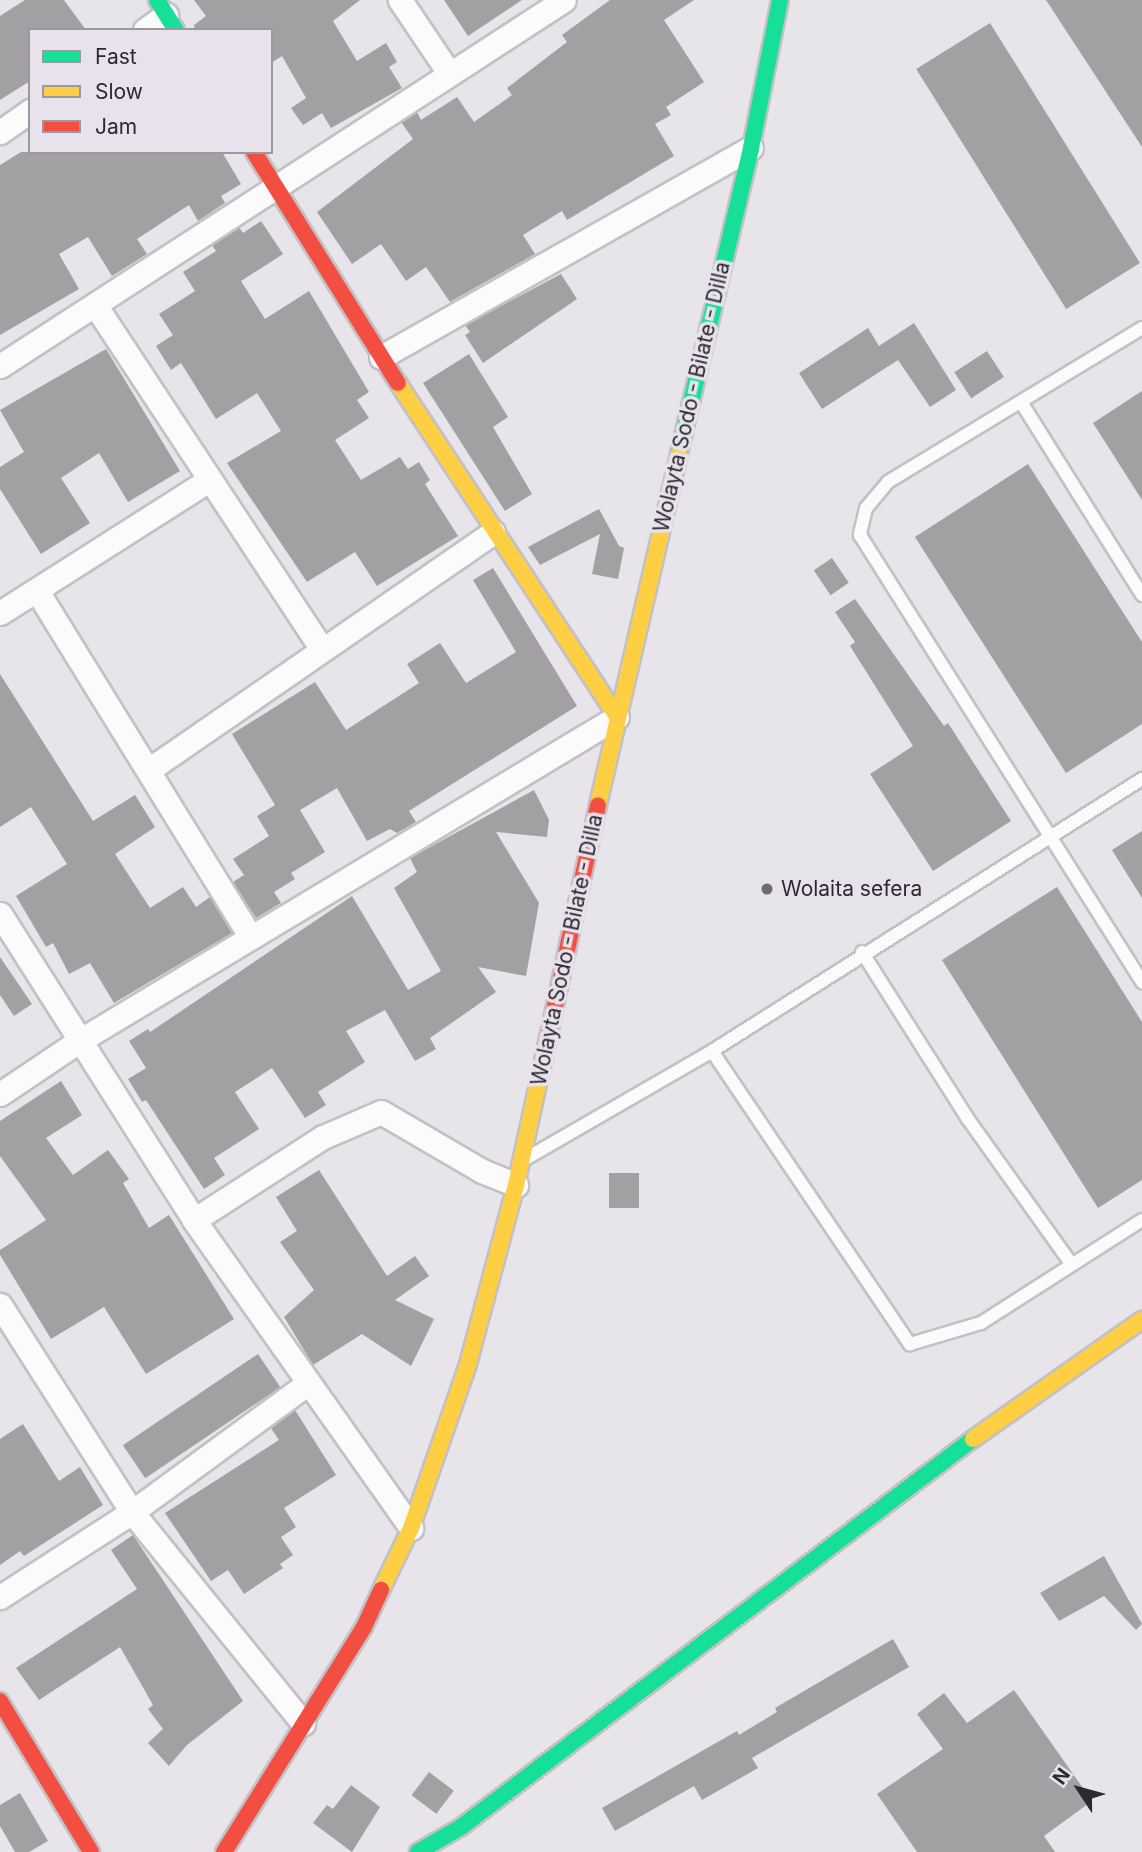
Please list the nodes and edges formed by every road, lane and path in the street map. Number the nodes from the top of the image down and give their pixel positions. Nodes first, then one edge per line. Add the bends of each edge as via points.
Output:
1 (400, 0) edge
2 (564, 0) edge
3 (780, 0) edge
4 (167, 15) edge
5 (148, 28) edge
6 (449, 73) junction
7 (28, 112) edge
8 (0, 132) edge
9 (751, 148) junction
10 (255, 154) edge
11 (277, 188) junction
12 (95, 305) junction
13 (1142, 328) edge
14 (381, 357) junction
15 (0, 366) edge
16 (1021, 402) junction
17 (209, 481) junction
18 (494, 532) junction
19 (37, 591) junction
20 (1142, 595) edge
21 (0, 614) edge
22 (322, 649) junction
23 (617, 717) junction
24 (150, 769) junction
25 (1142, 779) edge
26 (1049, 838) junction
27 (0, 914) edge
28 (251, 937) junction
29 (862, 952) junction
30 (1142, 982) edge
31 (79, 1041) junction
32 (712, 1051) junction
33 (0, 1094) edge
34 (521, 1161) junction
35 (516, 1185) junction
36 (194, 1220) junction
37 (1142, 1220) edge
38 (1070, 1262) junction
39 (0, 1306) edge
40 (1142, 1320) edge
41 (307, 1384) junction
42 (132, 1513) junction
43 (411, 1528) junction
44 (0, 1597) edge
45 (0, 1701) edge
46 (303, 1723) junction
47 (91, 1852) edge
48 (224, 1852) edge
49 (418, 1852) edge

1 - 6 street
2 - 6 street
3 - 9 main road, Wolayta Sodo - Bilate - Dilla
4 - 5 street
6 - 11 street
7 - 8 street
9 - 14 street
9 - 23 main road, Wolayta Sodo - Bilate - Dilla
10 - 11 main road
11 - 12 street
11 - 14 main road
12 - 15 street
12 - 17 street
13 - 16 lane
14 - 18 main road
16 - 20 lane
16 - 26 lane via 888,482 866,508 860,535
17 - 19 street
17 - 22 street
18 - 22 street
18 - 23 main road
19 - 21 street
19 - 24 street
22 - 24 street
23 - 28 street
23 - 34 main road, Wolayta Sodo - Bilate - Dilla
24 - 28 street
25 - 26 lane
26 - 29 lane
26 - 30 lane
27 - 31 street
28 - 31 street
29 - 32 lane
29 - 38 lane via 968,1119
31 - 33 street
31 - 36 street
32 - 34 lane
32 - 38 lane via 910,1344 981,1323
34 - 35 main road, Wolayta Sodo - Bilate - Dilla
35 - 36 street via 482,1171 381,1112 323,1137
35 - 43 main road, Wolayta Sodo - Bilate - Dilla via 468,1364
36 - 41 street
37 - 38 lane
39 - 42 street
40 - 49 main road via 1051,1380 460,1827
41 - 42 street
41 - 43 street
42 - 44 street
42 - 46 street
43 - 46 main road, Wolayta Sodo - Bilate - Dilla via 364,1627
45 - 47 main road
46 - 48 main road, Wolayta Sodo - Bilate - Dilla

